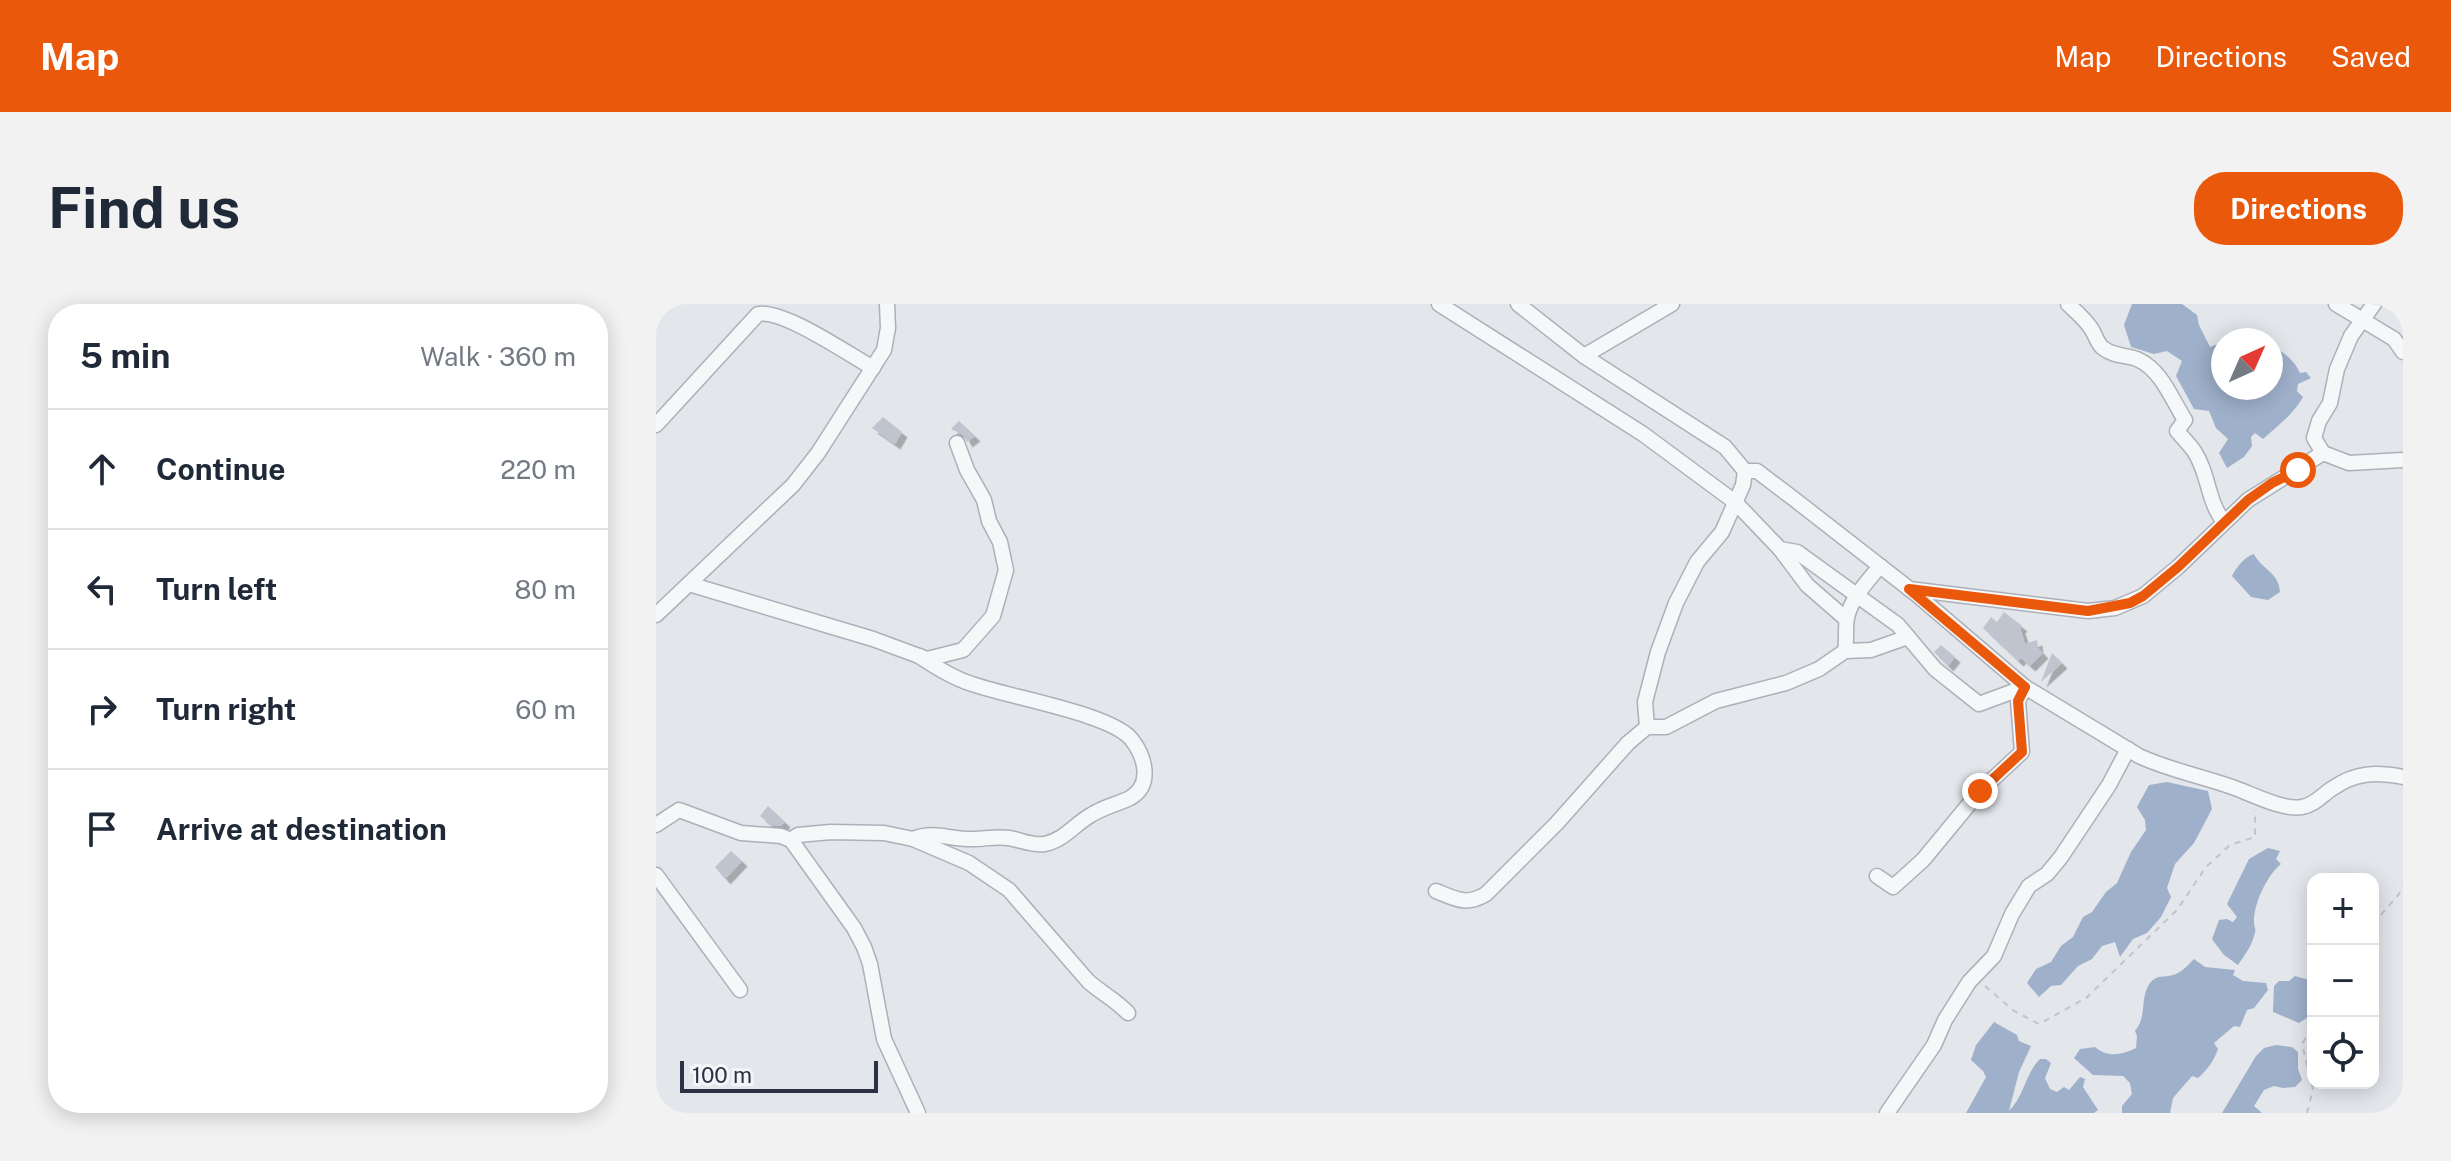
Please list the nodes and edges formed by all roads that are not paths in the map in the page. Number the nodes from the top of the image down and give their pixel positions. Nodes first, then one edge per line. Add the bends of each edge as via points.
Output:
1 (887, 304) edge
2 (1439, 304) edge
3 (1518, 304) edge
4 (1672, 304) edge
5 (2068, 304) edge
6 (2336, 304) edge
7 (2374, 304) edge
8 (2363, 320) junction
9 (2403, 352) edge
10 (1584, 356) junction
11 (873, 368) junction
12 (656, 425) edge
13 (957, 443) dead end
14 (2323, 453) junction
15 (2403, 460) edge
16 (1745, 471) junction
17 (1735, 502) junction
18 (2224, 522) junction
19 (1780, 549) junction
20 (1880, 566) junction
21 (689, 584) junction
22 (1909, 589) junction
23 (1857, 595) junction
24 (656, 615) edge
25 (1846, 619) junction
26 (1908, 637) junction
27 (1845, 651) junction
28 (919, 656) junction
29 (2025, 687) junction
30 (1647, 727) junction
31 (2128, 749) junction
32 (2403, 777) edge
33 (656, 825) edge
34 (913, 839) junction
35 (791, 840) junction
36 (656, 875) edge
37 (1877, 876) dead end
38 (1436, 891) dead end
39 (740, 990) dead end
40 (1128, 1013) dead end
41 (918, 1113) edge
42 (1887, 1113) edge

1 - 11 street via 884,350
2 - 17 street via 1643,434
3 - 10 street
4 - 10 street
5 - 18 street via 2102,348 2137,358 2162,380 2185,420 2177,431 2195,452 2214,509
6 - 8 street
7 - 8 street
8 - 9 street via 2394,339
8 - 14 street via 2337,369 2330,403 2314,438
10 - 16 street via 1725,447
11 - 12 street via 790,321 758,314
11 - 21 street via 793,485
13 - 28 street via 1000,542 1004,583 993,616 963,650 930,659
14 - 15 street via 2349,463
14 - 18 street via 2260,492
16 - 17 street
16 - 20 street via 1757,471
17 - 19 street
17 - 30 street via 1676,603 1645,702
18 - 22 street via 2143,596 2115,608 2088,611
19 - 23 street via 1797,552
19 - 25 street via 1807,585
20 - 22 street
20 - 23 street
21 - 24 street
21 - 28 street
22 - 29 street
23 - 25 street
23 - 26 street
25 - 27 street
26 - 27 street via 1871,650
26 - 29 street via 1935,669 1979,704
27 - 30 street via 1786,683 1716,701 1666,727
28 - 34 street via 971,684 1125,731 1142,754 1145,776 1128,798 1043,844 924,834
29 - 31 street
29 - 37 street via 2018,701 2022,752 1980,791 1912,871 1893,887
30 - 38 street via 1486,894 1474,901
31 - 32 street via 2158,765 2289,807 2316,801 2352,777 2375,772
31 - 42 street via 2061,857 2029,886 1994,956 1969,982
33 - 35 street via 679,810 741,833
34 - 35 street via 862,832 798,835
34 - 40 street via 997,880 1088,981
35 - 41 street via 864,947 884,1039
36 - 39 street

